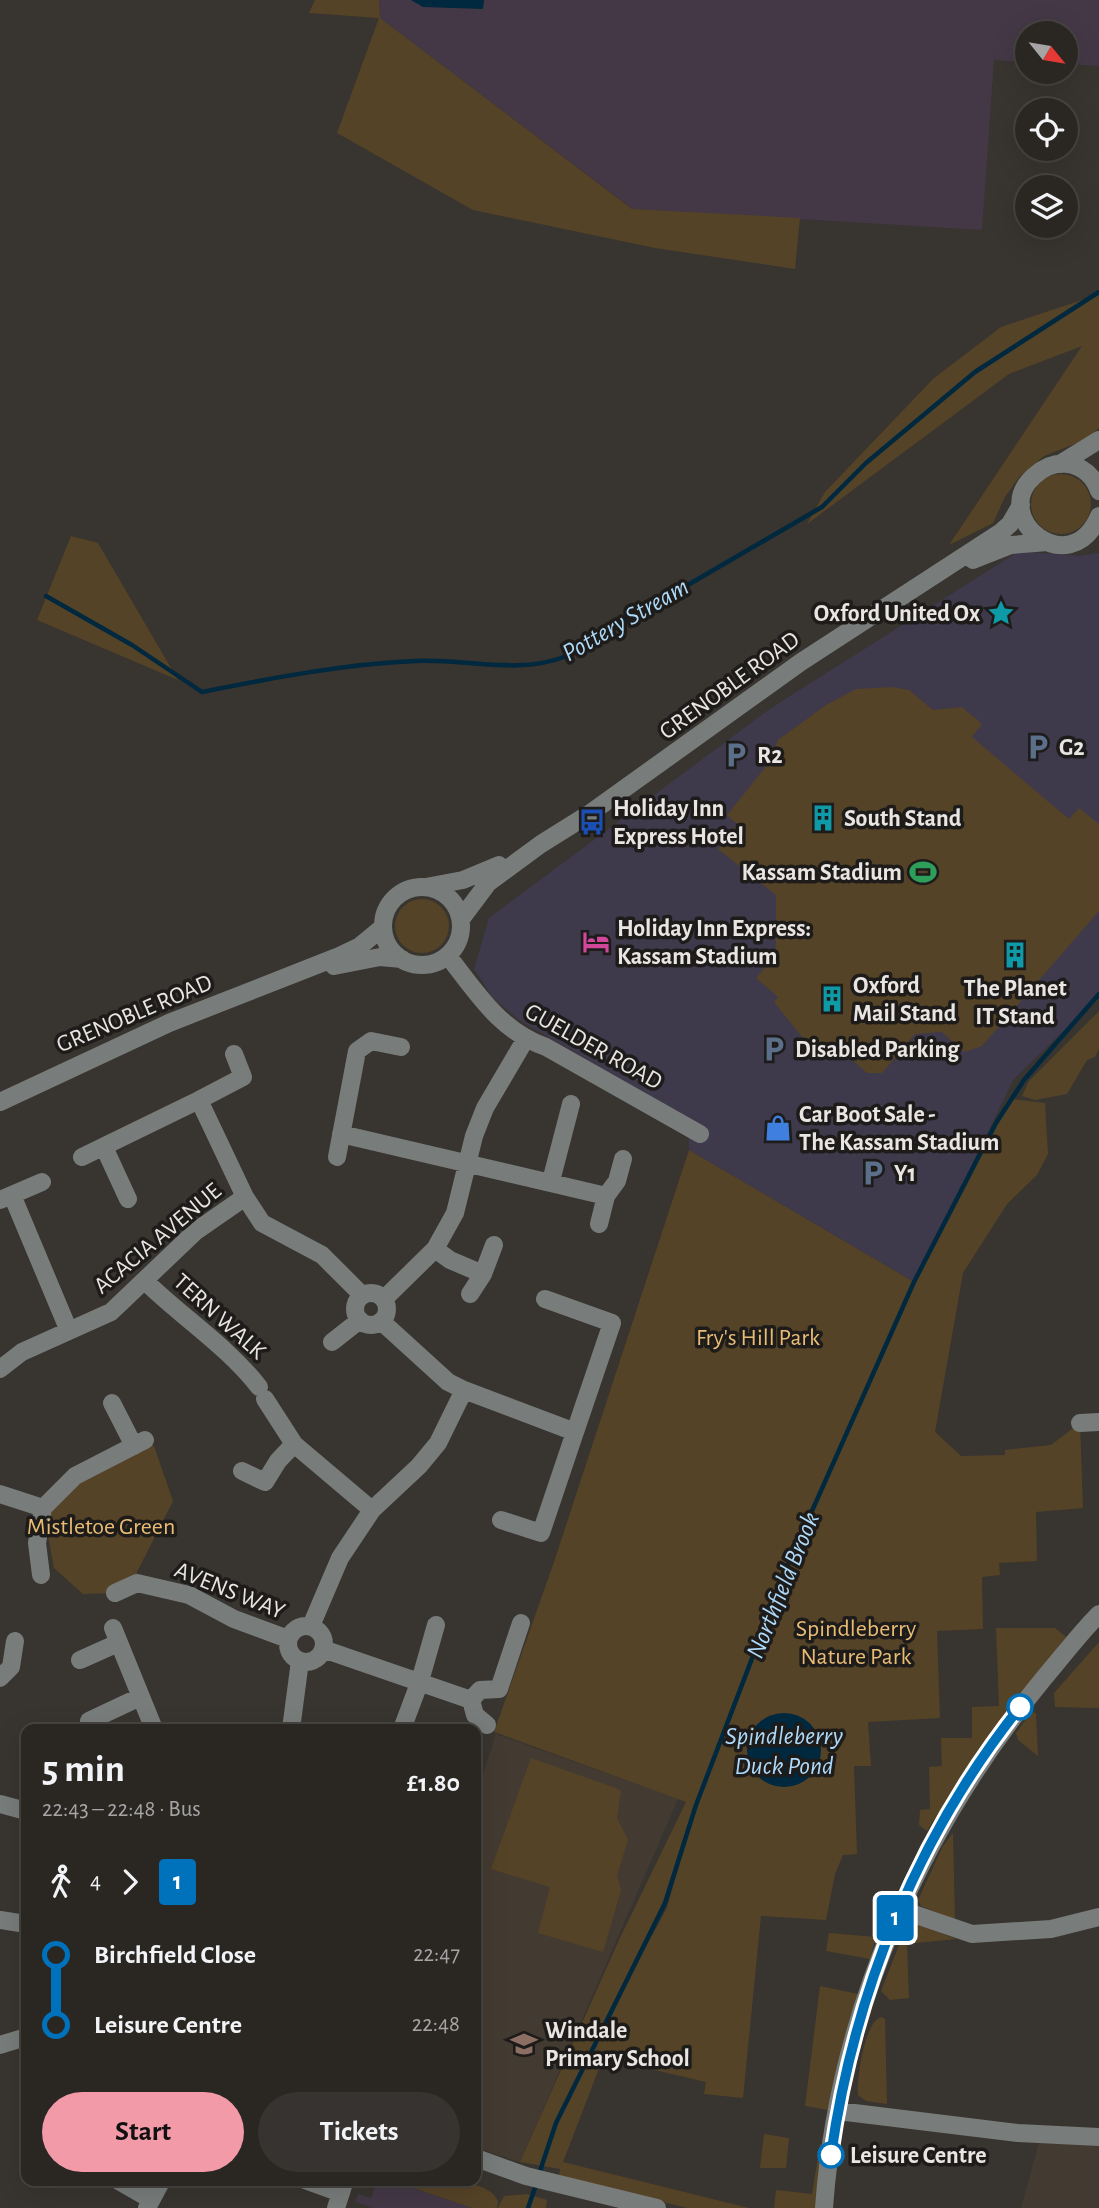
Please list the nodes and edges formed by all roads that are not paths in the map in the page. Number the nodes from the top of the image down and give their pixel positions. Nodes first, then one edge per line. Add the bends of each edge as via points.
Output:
1 (1099, 439) edge
2 (1060, 464) junction
3 (1098, 482) edge
4 (1020, 505) junction
5 (1099, 516) edge
6 (1048, 542) junction
7 (947, 569) junction
8 (541, 844) junction
9 (426, 887) junction
10 (461, 919) junction
11 (383, 927) junction
12 (448, 956) junction
13 (402, 959) junction
14 (289, 976) junction
15 (525, 1040) junction
16 (401, 1048) dead end
17 (234, 1054) dead end
18 (199, 1100) junction
19 (0, 1102) edge
20 (571, 1104) dead end
21 (341, 1134) junction
22 (700, 1134) dead end
23 (104, 1147) junction
24 (82, 1157) dead end
25 (337, 1157) dead end
26 (623, 1158) dead end
27 (467, 1163) junction
28 (551, 1181) junction
29 (42, 1182) dead end
30 (606, 1196) junction
31 (245, 1197) junction
32 (6, 1198) edge
33 (128, 1199) dead end
34 (598, 1224) dead end
35 (494, 1245) dead end
36 (435, 1249) junction
37 (483, 1274) junction
38 (146, 1282) junction
39 (470, 1294) dead end
40 (362, 1295) junction
41 (384, 1299) junction
42 (545, 1299) dead end
43 (360, 1320) junction
44 (381, 1321) junction
45 (69, 1331) junction
46 (332, 1342) dead end
47 (0, 1369) edge
48 (464, 1390) junction
49 (112, 1403) dead end
50 (1099, 1422) edge
51 (1080, 1423) dead end
52 (575, 1432) junction
53 (294, 1444) junction
54 (242, 1471) dead end
55 (0, 1493) edge
56 (43, 1508) junction
57 (372, 1510) junction
58 (501, 1520) dead end
59 (41, 1575) dead end
60 (115, 1593) dead end
61 (1099, 1614) edge
62 (521, 1623) dead end
63 (436, 1625) dead end
64 (311, 1626) junction
65 (288, 1639) junction
66 (15, 1641) dead end
67 (323, 1649) junction
68 (80, 1660) dead end
69 (300, 1661) junction
70 (0, 1678) edge
71 (420, 1681) junction
72 (140, 1697) junction
73 (471, 1700) junction
74 (89, 1721) dead end
75 (152, 1724) edge
76 (292, 1724) edge
77 (404, 1724) edge
78 (487, 1725) dead end
79 (0, 1804) edge
80 (21, 1810) edge
81 (899, 1909) junction
82 (1099, 1917) edge
83 (0, 1920) edge
84 (21, 1923) edge
85 (21, 2039) edge
86 (0, 2045) edge
87 (838, 2111) junction
88 (1099, 2137) edge
89 (481, 2160) edge
90 (125, 2186) edge
91 (159, 2186) edge
92 (320, 2186) edge
93 (341, 2194) edge
94 (149, 2203) edge
95 (657, 2208) edge
96 (824, 2208) edge

1 - 2 street
2 - 3 street via 1077,467
2 - 4 street, GRENOBLE ROAD via 1041,470 1029,481
4 - 6 street via 1027,526
4 - 7 street, GRENOBLE ROAD via 1001,532
5 - 6 street, GRENOBLE ROAD via 1077,542
6 - 7 street, GRENOBLE ROAD via 1011,545
7 - 8 street, GRENOBLE ROAD via 801,662
8 - 9 street, GRENOBLE ROAD via 483,873
8 - 10 street, GRENOBLE ROAD via 488,883
9 - 10 street via 447,897
9 - 11 street via 396,897
10 - 12 street via 460,938
11 - 13 street via 386,942
11 - 14 street, GRENOBLE ROAD via 360,946
12 - 13 street via 424,965
12 - 15 street, GUELDER ROAD via 494,1016
13 - 14 street, GRENOBLE ROAD via 380,957
14 - 19 street, GRENOBLE ROAD via 130,1039
15 - 22 street, GUELDER ROAD via 546,1047
15 - 27 street via 485,1108
16 - 21 street via 372,1041 357,1051
17 - 18 street via 243,1077
18 - 23 street
18 - 31 street
20 - 28 street
21 - 25 street
21 - 27 street
23 - 24 street
23 - 33 street
26 - 30 street via 617,1181
27 - 28 street
27 - 36 street via 455,1213
28 - 30 street
29 - 32 street
30 - 34 street
31 - 38 street, ACACIA AVENUE via 196,1231
31 - 40 street, ACACIA AVENUE via 262,1223 322,1255
32 - 45 street
35 - 37 street
36 - 37 street
36 - 41 street
37 - 39 street
38 - 45 street, ACACIA AVENUE via 111,1312
38 - 53 street, TERN WALK via 178,1314 216,1341 262,1393
40 - 41 street via 374,1293
40 - 43 street via 355,1306
41 - 44 street via 387,1312
42 - 52 street via 612,1323
43 - 44 street via 371,1325
43 - 46 street
44 - 48 street via 448,1382
45 - 47 street, ACACIA AVENUE via 22,1352
48 - 52 street
48 - 57 street via 438,1443
49 - 56 street via 139,1443 75,1476
50 - 51 street
52 - 58 street via 541,1533
53 - 54 street via 265,1482
53 - 57 street, TERN WALK
55 - 56 street
56 - 59 street via 37,1543
57 - 64 street via 340,1558
60 - 65 street, AVENS WAY via 137,1583 189,1595 234,1619
61 - 81 street via 989,1749 950,1811
62 - 73 street via 499,1689 480,1690
63 - 71 street
64 - 65 street via 295,1629
64 - 67 street via 321,1633
65 - 69 street via 290,1654
66 - 70 street via 11,1667
67 - 69 street via 316,1659
67 - 71 street
68 - 72 street via 115,1636
69 - 76 street
71 - 73 street
71 - 77 street
72 - 74 street
72 - 75 street
73 - 78 street via 475,1715
79 - 80 street
81 - 82 street via 972,1934 1051,1929
81 - 87 street via 861,2009
83 - 84 street
85 - 86 street
87 - 88 street via 1018,2133
87 - 96 street
89 - 95 street
90 - 94 street
91 - 94 street
92 - 93 street

